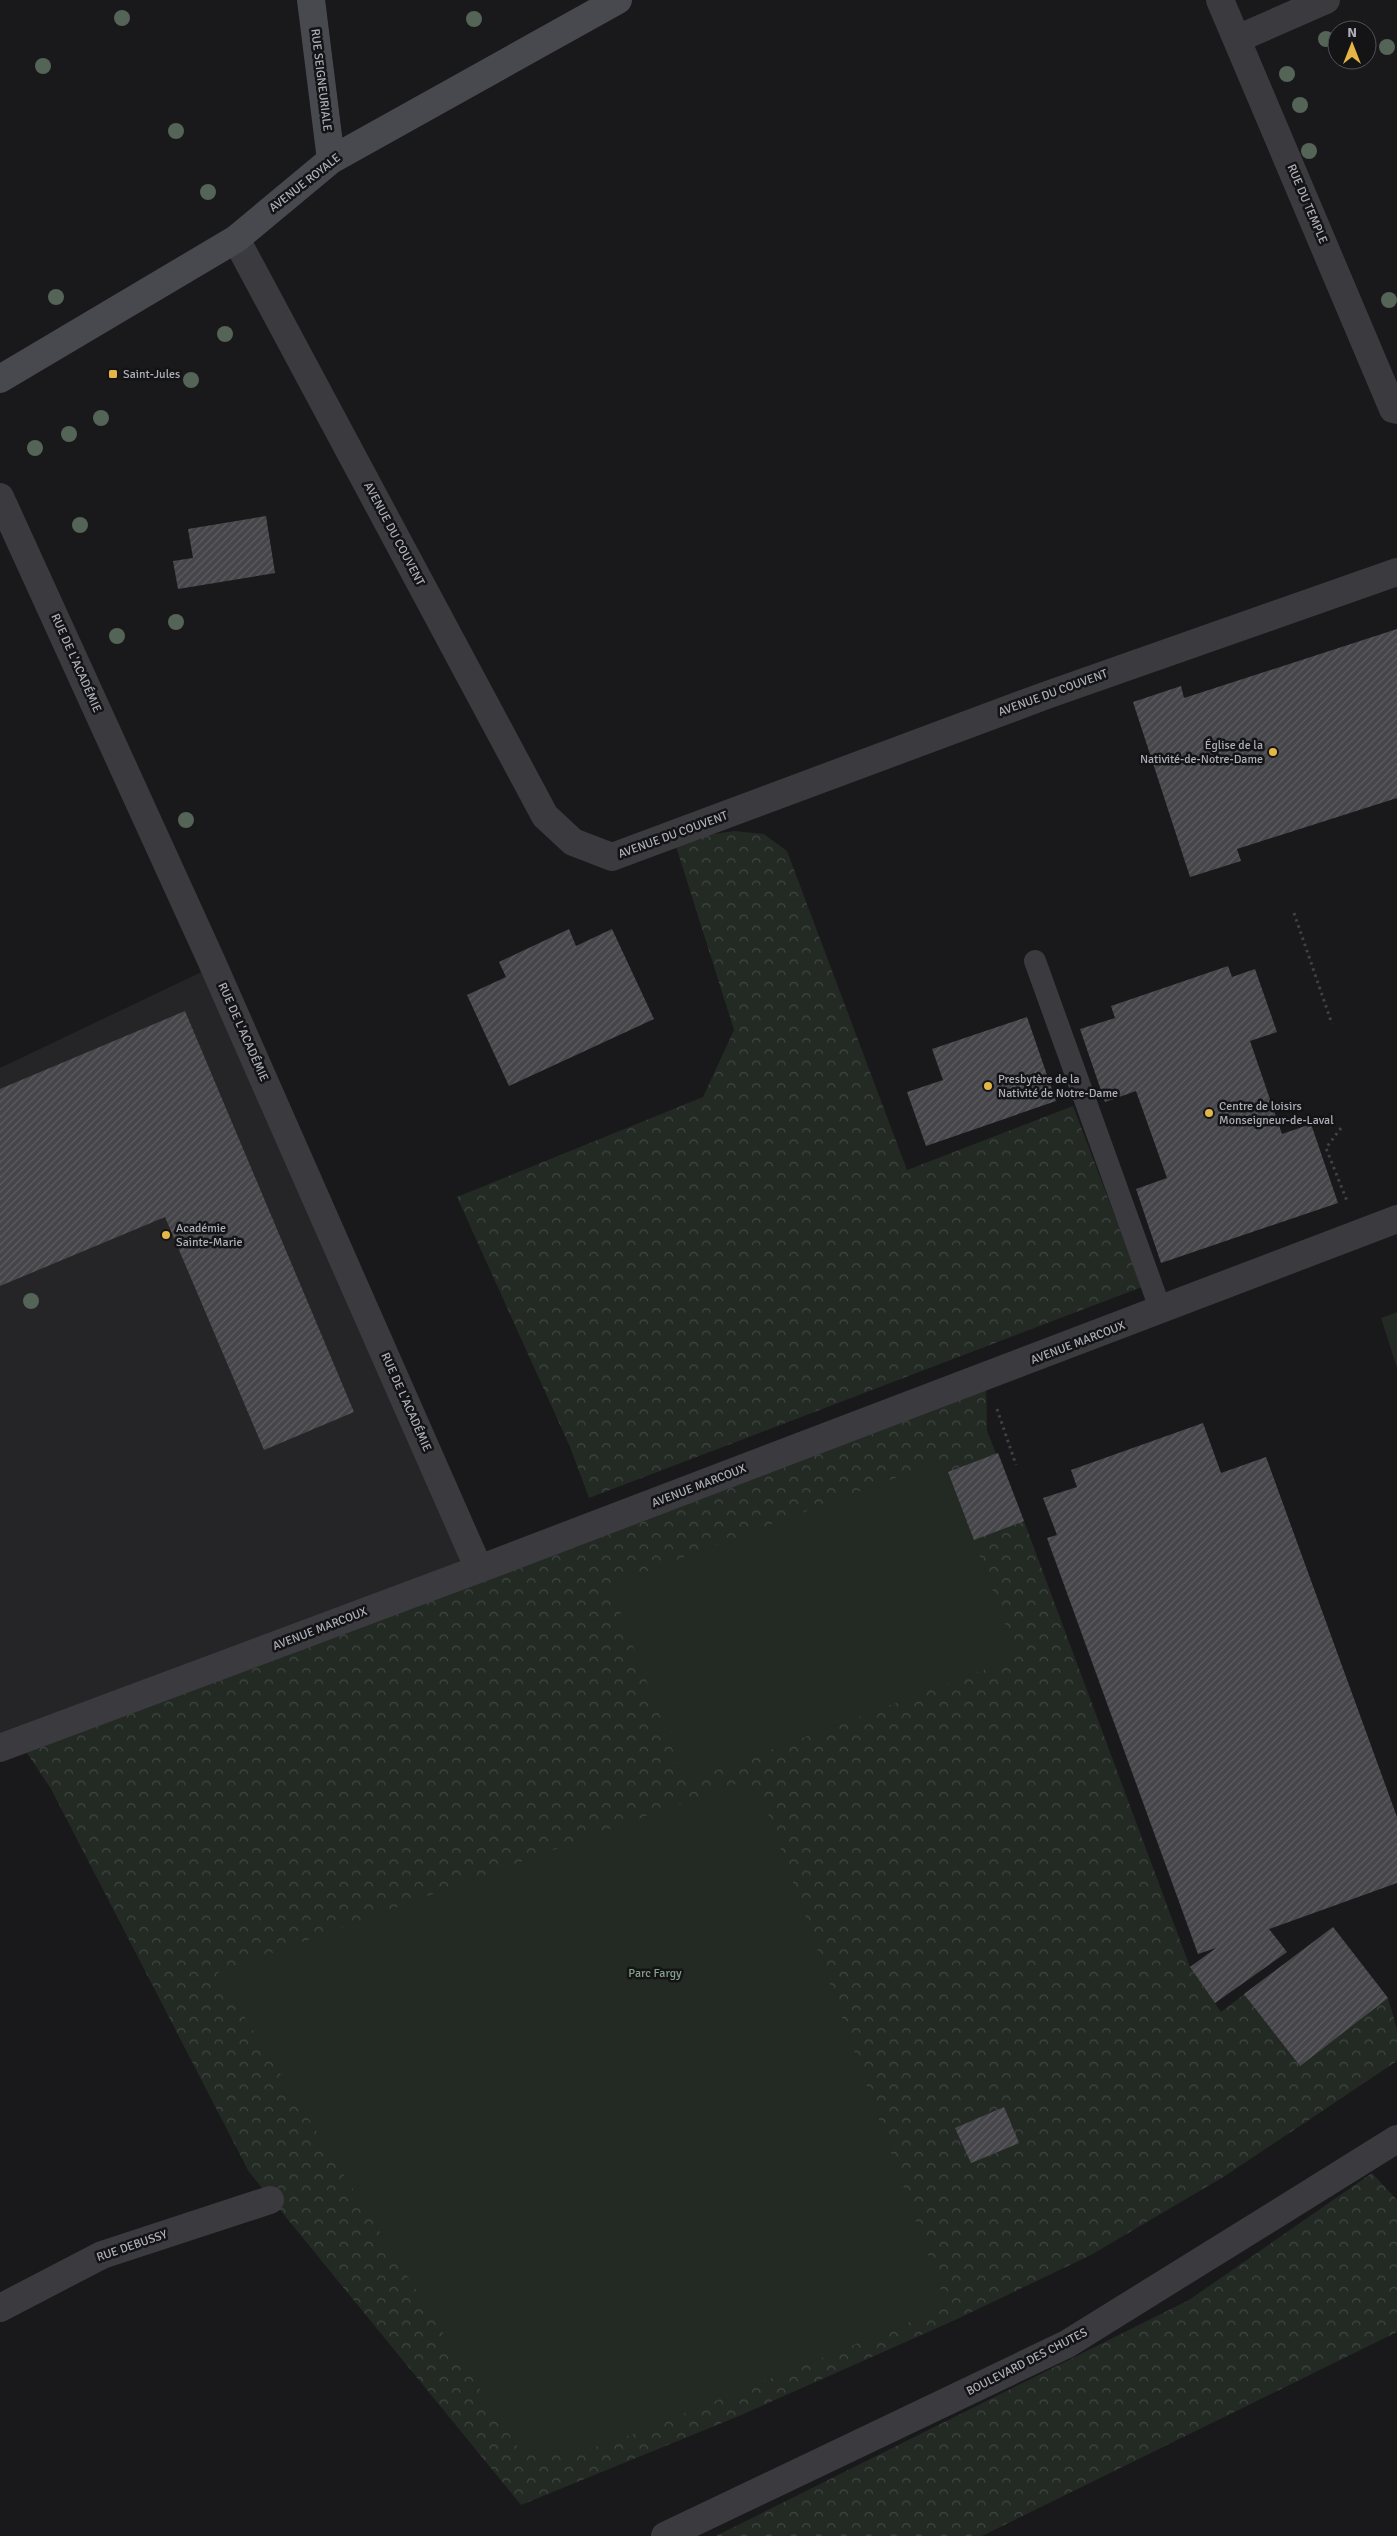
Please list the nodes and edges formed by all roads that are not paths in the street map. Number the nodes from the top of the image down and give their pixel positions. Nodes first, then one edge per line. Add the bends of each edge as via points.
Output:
1 (311, 0) edge
2 (618, 0) edge
3 (1220, 0) edge
4 (1326, 0) edge
5 (1237, 39) junction
6 (331, 160) junction
7 (236, 239) junction
8 (0, 379) edge
9 (1395, 409) edge
10 (0, 497) edge
11 (1397, 572) edge
12 (1035, 961) dead end
13 (1397, 1220) edge
14 (1161, 1311) junction
15 (479, 1569) junction
16 (0, 1748) edge
17 (1397, 2139) edge
18 (270, 2200) dead end
19 (0, 2308) edge
20 (665, 2536) edge

1 - 6 main road, RUE SEIGNEURIALE
2 - 6 main road, AVENUE ROYALE
3 - 5 street, RUE DU TEMPLE
4 - 5 street
5 - 9 street, RUE DU TEMPLE
6 - 7 main road, AVENUE ROYALE
7 - 8 main road, AVENUE ROYALE
7 - 11 street, AVENUE DU COUVENT via 545,816 573,842 612,857 1047,695
10 - 15 street, RUE DE L'ACADÉMIE via 211,960
12 - 14 lane
13 - 14 street, AVENUE MARCOUX
14 - 15 street, AVENUE MARCOUX
15 - 16 street, AVENUE MARCOUX
17 - 20 street, BOULEVARD DES CHUTES via 1067,2344
18 - 19 street, RUE DEBUSSY via 102,2255

